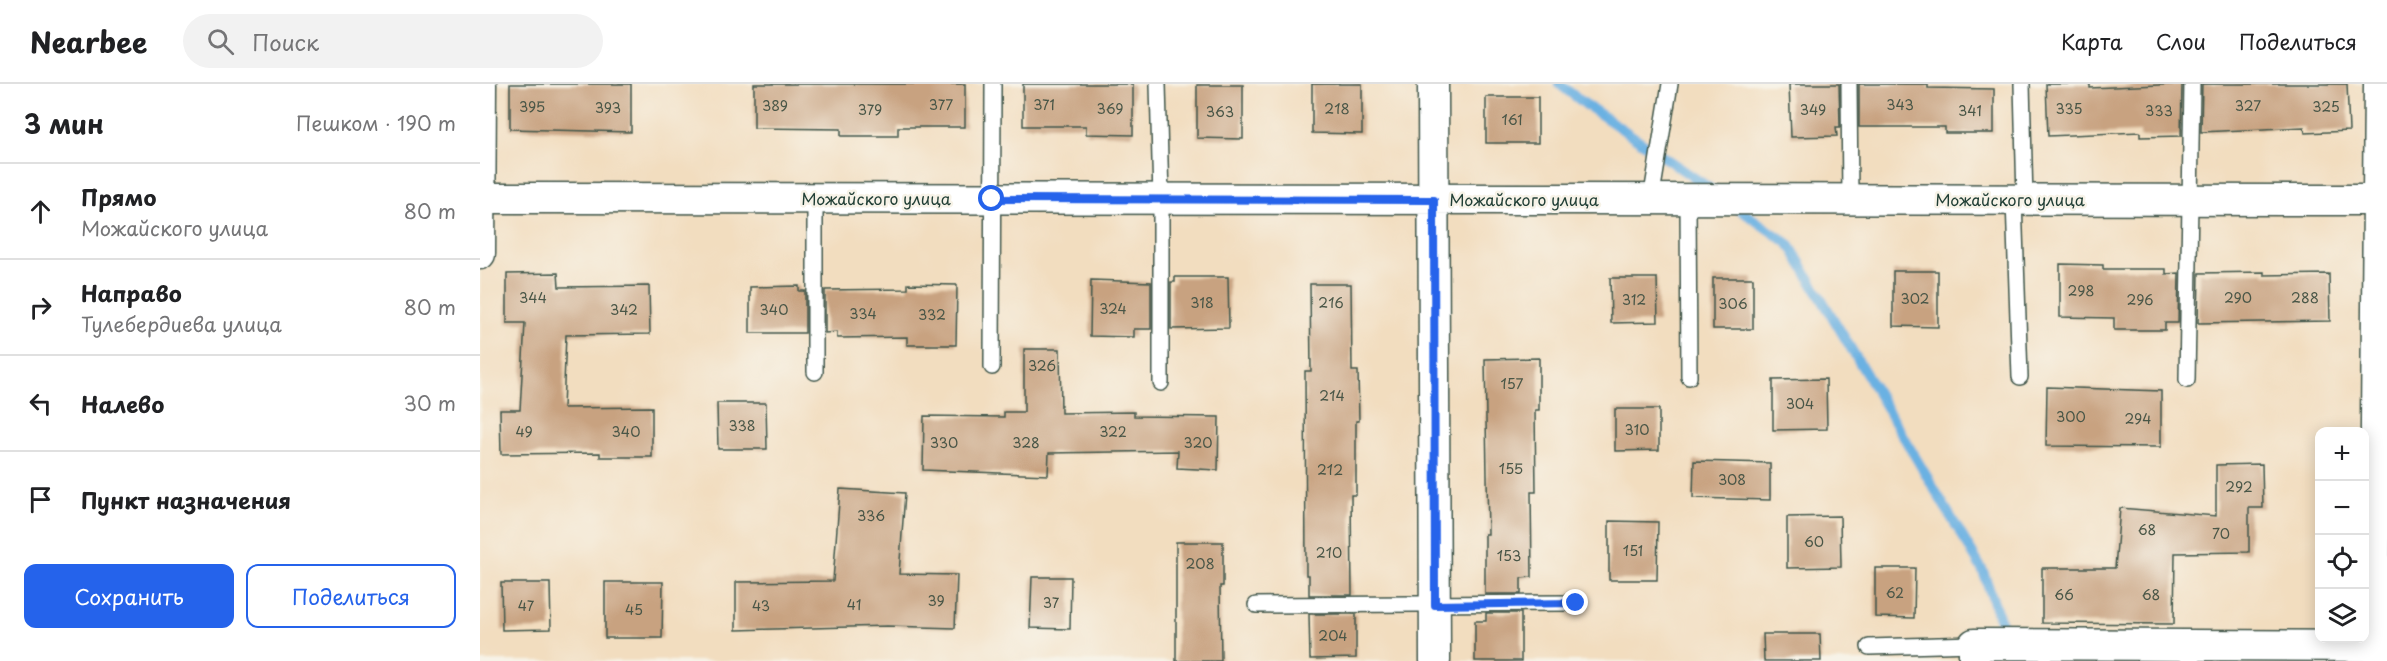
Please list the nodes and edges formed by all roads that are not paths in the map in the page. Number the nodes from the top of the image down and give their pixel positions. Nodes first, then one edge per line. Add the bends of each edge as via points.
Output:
1 (481, 84) edge
2 (993, 84) edge
3 (1158, 84) edge
4 (1433, 84) edge
5 (1671, 84) edge
6 (1849, 84) edge
7 (2022, 84) edge
8 (2192, 84) edge
9 (2379, 84) edge
10 (480, 198) edge
11 (815, 199) junction
12 (992, 199) junction
13 (1161, 199) junction
14 (1434, 200) junction
15 (1651, 200) junction
16 (1688, 200) junction
17 (1850, 200) junction
18 (2020, 200) junction
19 (2190, 200) junction
20 (2383, 200) edge
21 (480, 254) edge
22 (992, 367) dead end
23 (815, 372) dead end
24 (1689, 377) dead end
25 (2020, 377) dead end
26 (2187, 380) dead end
27 (1161, 383) dead end
28 (1576, 603) dead end
29 (1256, 605) dead end
30 (1435, 605) junction
31 (2380, 646) edge
32 (1869, 647) dead end
33 (1974, 652) edge
34 (1436, 661) edge

1 - 10 street
2 - 12 lane
3 - 13 lane
4 - 14 street
5 - 15 lane
6 - 17 lane
7 - 18 lane
8 - 19 lane
9 - 20 street
10 - 11 street, Можайского улица
10 - 21 street
11 - 12 street, Можайского улица
11 - 23 lane
12 - 13 street, Можайского улица
12 - 22 lane
13 - 14 street, Можайского улица
13 - 27 lane
14 - 15 street, Можайского улица
14 - 30 street
15 - 16 street, Можайского улица
16 - 17 street, Можайского улица
16 - 24 lane
17 - 18 street, Можайского улица
18 - 19 street, Можайского улица
18 - 25 lane
19 - 20 street, Можайского улица
19 - 26 lane
20 - 31 street
28 - 30 lane
29 - 30 lane
30 - 34 street
31 - 33 street
32 - 33 lane

